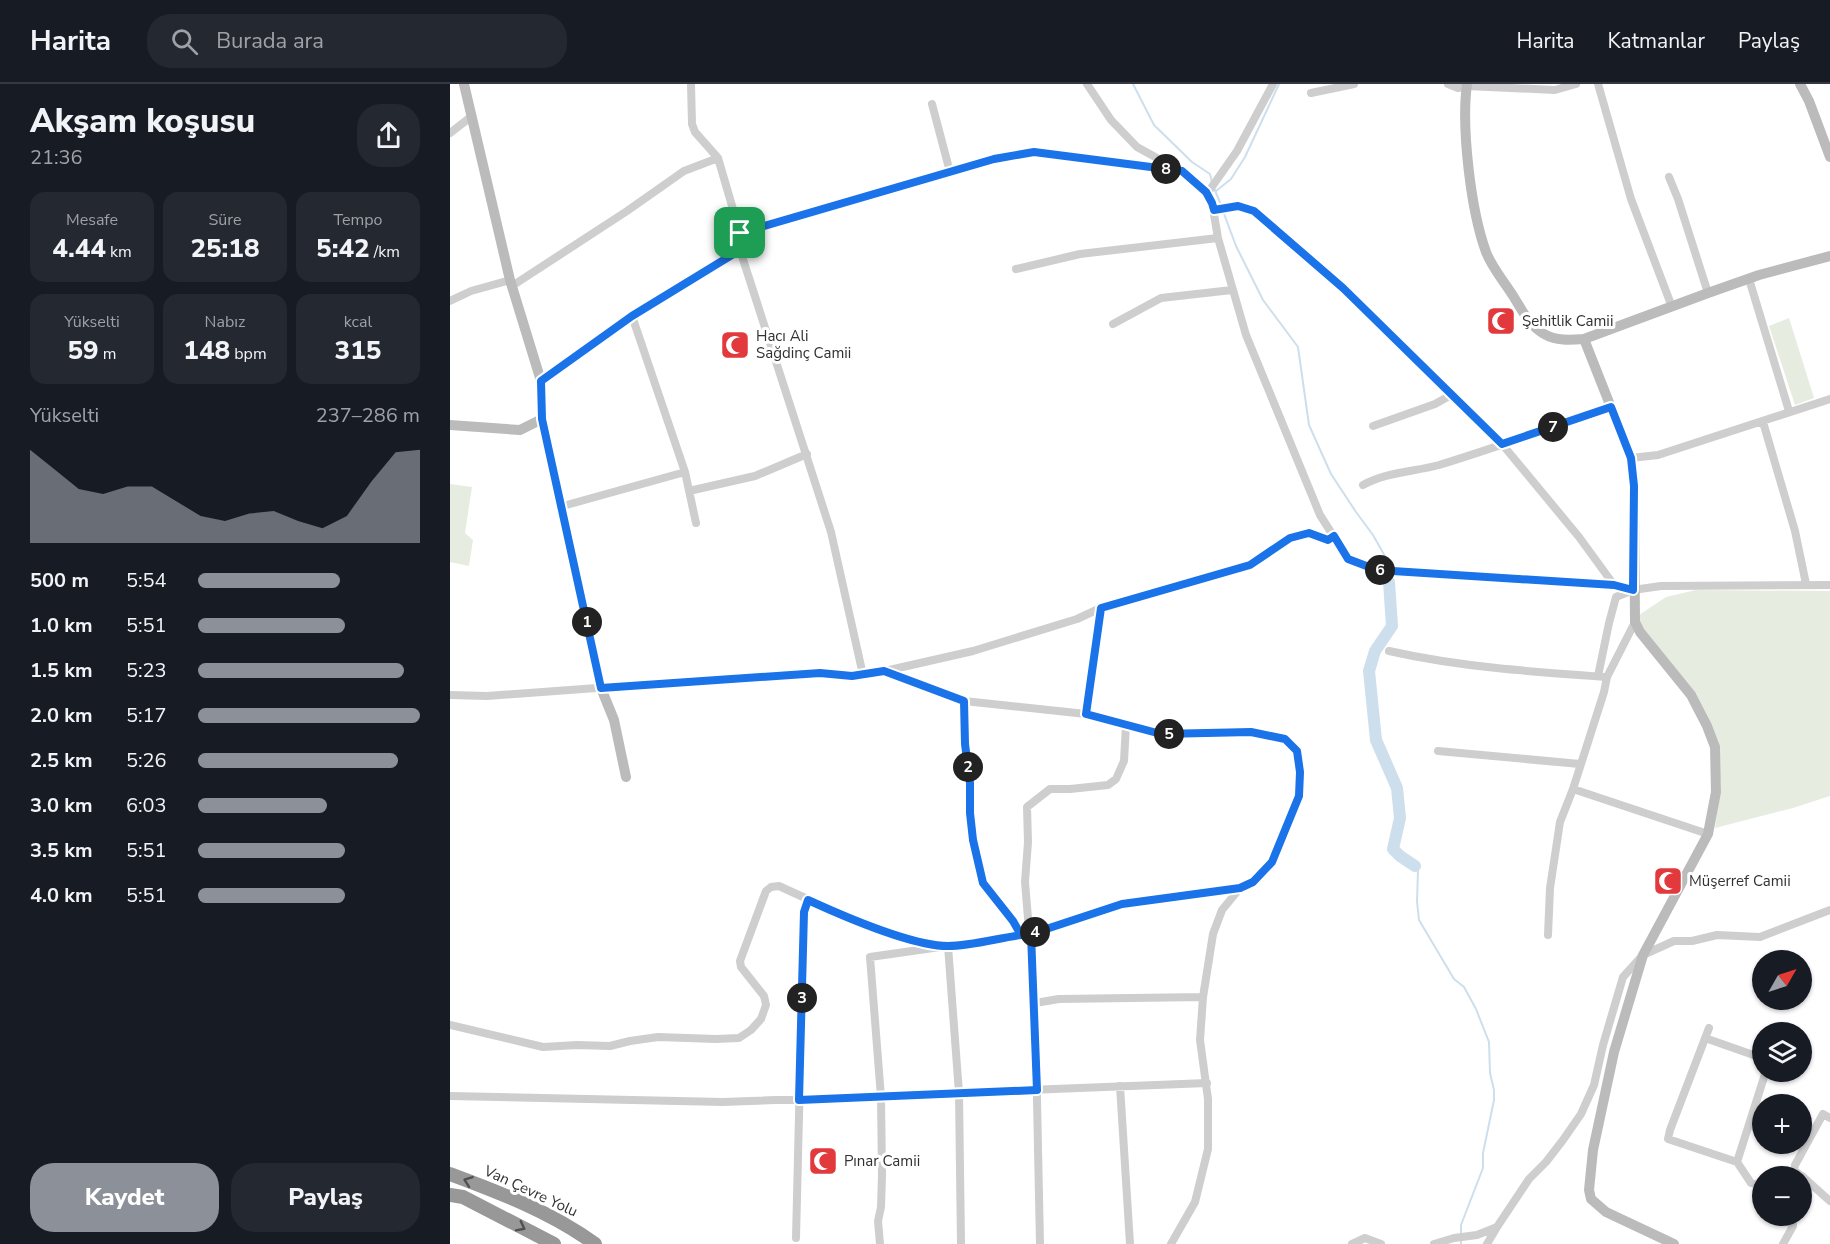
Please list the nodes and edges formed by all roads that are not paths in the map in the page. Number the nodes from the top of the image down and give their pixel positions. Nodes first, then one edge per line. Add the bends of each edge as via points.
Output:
1 (464, 84) edge
2 (691, 84) edge
3 (1087, 84) edge
4 (1273, 84) edge
5 (1354, 84) edge
6 (1448, 84) edge
7 (1576, 84) edge
8 (1598, 84) edge
9 (1800, 84) edge
10 (1467, 85) edge
11 (1311, 93) dead end
12 (932, 104) dead end
13 (472, 116) junction
14 (450, 133) edge
15 (1830, 157) edge
16 (718, 158) junction
17 (1182, 171) junction
18 (950, 172) junction
19 (1669, 177) dead end
20 (1207, 192) junction
21 (1215, 207) junction
22 (740, 233) junction
23 (1218, 238) junction
24 (740, 250) junction
25 (1830, 255) edge
26 (1016, 269) dead end
27 (1749, 279) junction
28 (511, 283) junction
29 (1232, 290) junction
30 (1708, 293) junction
31 (450, 301) edge
32 (1672, 307) junction
33 (632, 316) junction
34 (1113, 324) dead end
35 (1584, 339) junction
36 (541, 381) junction
37 (1451, 395) junction
38 (1830, 399) edge
39 (1611, 407) junction
40 (1789, 411) junction
41 (542, 419) junction
42 (1763, 422) junction
43 (450, 425) edge
44 (1373, 426) dead end
45 (1502, 444) junction
46 (807, 454) junction
47 (1631, 458) junction
48 (685, 472) junction
49 (1363, 484) dead end
50 (689, 491) junction
51 (563, 506) junction
52 (696, 523) dead end
53 (1334, 536) junction
54 (1614, 585) junction
55 (1806, 585) junction
56 (1830, 585) edge
57 (1633, 590) junction
58 (1101, 608) junction
59 (1635, 621) junction
60 (1389, 651) dead end
61 (884, 671) junction
62 (863, 675) junction
63 (1603, 676) junction
64 (601, 688) junction
65 (450, 695) edge
66 (964, 701) junction
67 (1086, 714) junction
68 (1125, 725) junction
69 (1438, 752) dead end
70 (1580, 764) junction
71 (626, 777) dead end
72 (1573, 789) junction
73 (1708, 834) junction
74 (1240, 888) junction
75 (808, 900) junction
76 (1830, 910) edge
77 (1031, 934) junction
78 (1021, 935) junction
79 (1548, 935) dead end
80 (948, 946) junction
81 (1643, 955) junction
82 (1203, 997) junction
83 (1035, 1003) junction
84 (450, 1025) edge
85 (1709, 1028) dead end
86 (1705, 1038) junction
87 (1752, 1054) edge
88 (1762, 1082) edge
89 (1207, 1083) junction
90 (1120, 1086) junction
91 (1037, 1090) junction
92 (959, 1093) junction
93 (450, 1096) edge
94 (881, 1097) junction
95 (799, 1100) junction
96 (1830, 1118) edge
97 (1737, 1162) junction
98 (1795, 1166) edge
99 (450, 1174) edge
100 (1752, 1183) edge
101 (1812, 1185) edge
102 (450, 1195) edge
103 (1830, 1201) edge
104 (1792, 1226) edge
105 (1497, 1227) junction
106 (796, 1238) dead end
107 (554, 1244) edge
108 (595, 1244) edge
109 (880, 1244) edge
110 (961, 1244) edge
111 (1040, 1244) edge
112 (1130, 1244) edge
113 (1171, 1244) edge
114 (1352, 1244) edge
115 (1381, 1244) edge
116 (1434, 1244) edge
117 (1487, 1244) edge
118 (1674, 1244) edge
119 (1784, 1244) edge

1 - 13 street
2 - 16 street via 692,124
3 - 17 street via 1111,120 1137,147
4 - 20 street via 1237,151
5 - 11 street
6 - 10 street via 1458,88
7 - 10 street via 1555,90
8 - 32 street via 1631,199
9 - 15 street
10 - 35 street via 1466,141 1487,254 1532,325 1545,335 1564,340
12 - 18 street
13 - 14 street
13 - 28 street
16 - 22 street
16 - 28 street via 684,171
17 - 18 street via 1034,152
17 - 20 street
18 - 22 street
19 - 30 street
20 - 21 street
21 - 23 street
21 - 37 street via 1238,206 1254,211 1343,288
22 - 24 street
23 - 26 street via 1080,254
23 - 29 street
24 - 33 street
24 - 46 street
25 - 27 street
27 - 30 street
27 - 40 street
28 - 31 street via 471,291
28 - 36 street
29 - 34 street via 1161,298
29 - 53 street via 1246,335 1320,515
30 - 32 street
32 - 35 street
33 - 36 street
33 - 48 street
35 - 39 street
36 - 41 street
37 - 44 street
37 - 45 street
38 - 40 street
39 - 45 street
39 - 47 street
40 - 42 street
41 - 43 street via 520,430
41 - 51 street
42 - 47 street via 1658,455
42 - 55 street via 1795,531
45 - 49 street
45 - 54 street
46 - 50 street via 755,476
46 - 62 street via 831,532
47 - 57 street
48 - 50 street
48 - 51 street
50 - 52 street
51 - 64 street
53 - 54 street via 1348,559 1377,570
53 - 58 street via 1328,540 1309,533 1290,538 1250,565
54 - 57 street
55 - 56 street
55 - 57 street via 1661,586
57 - 59 street
57 - 63 street via 1616,597
58 - 61 street via 973,651
58 - 67 street
59 - 63 street
59 - 73 street via 1690,694 1715,747 1716,792
60 - 63 street via 1492,668
61 - 62 street
61 - 66 street
62 - 64 street via 820,673
63 - 70 street via 1604,692
64 - 65 street
64 - 71 street via 614,720
66 - 67 street
66 - 78 street via 970,813 983,883
67 - 68 street
68 - 74 street via 1161,734 1251,732 1285,739 1297,751 1299,796 1272,862 1253,882
68 - 77 street via 1124,760 1116,779 1108,785 1050,789 1027,807 1025,882
69 - 70 street
70 - 72 street
72 - 73 street
72 - 79 street via 1560,822
73 - 81 street
74 - 77 street via 1122,904
74 - 82 street via 1222,910 1213,934
75 - 80 street via 884,930
75 - 84 street via 779,886 766,891 740,961 766,1005 752,1030 739,1038 658,1037 610,1046 543,1047
75 - 95 street via 804,912
76 - 81 street via 1760,937 1717,935 1674,941
77 - 78 street
77 - 83 street
78 - 80 street
80 - 92 street
80 - 94 street via 870,957
81 - 105 street via 1623,977 1594,1085 1581,1114
81 - 118 street via 1614,1052 1593,1150 1589,1190 1592,1199 1606,1212
82 - 83 street via 1059,999
82 - 89 street via 1200,1040
83 - 91 street
85 - 86 street
86 - 87 street
86 - 97 street via 1668,1139
88 - 97 street
89 - 90 street
89 - 113 street via 1208,1149 1195,1202
90 - 91 street
90 - 112 street
91 - 92 street
91 - 111 street
92 - 94 street
92 - 110 street
93 - 95 street via 711,1102
94 - 95 street
94 - 109 street
95 - 106 street
96 - 98 street via 1823,1114
97 - 100 street
108 -> 99 highway, Van Çevre Yolu via 570,1226 506,1194
101 - 103 street
102 -> 107 highway via 463,1197
104 - 119 street
105 - 116 street
105 - 117 street
114 - 115 street via 1365,1238

